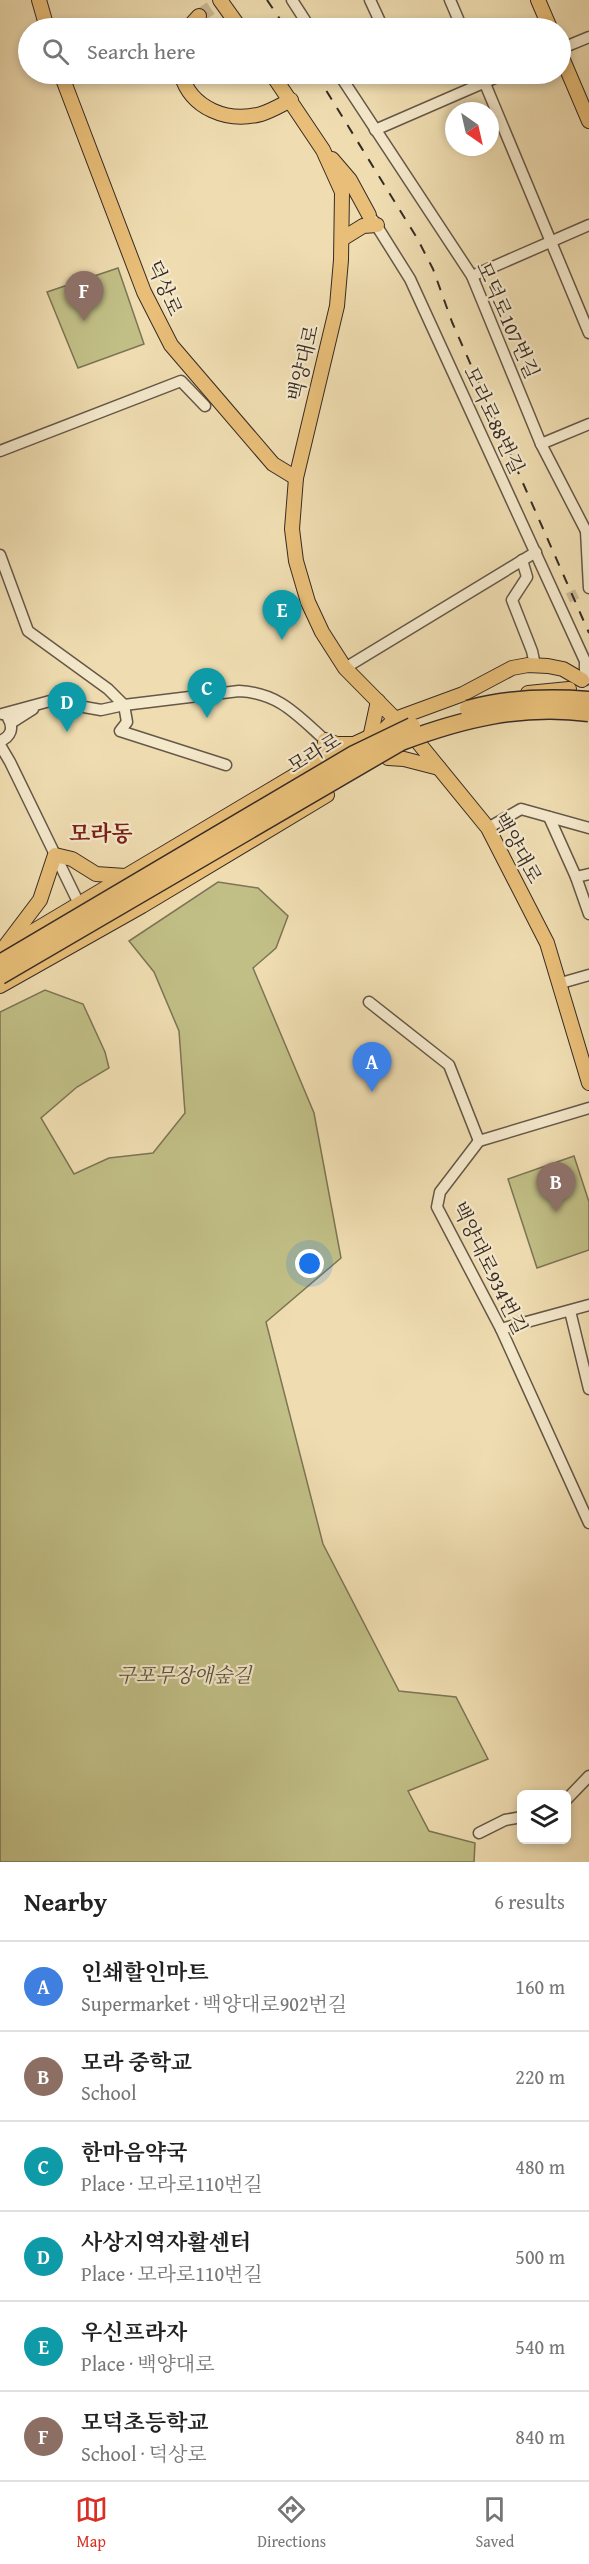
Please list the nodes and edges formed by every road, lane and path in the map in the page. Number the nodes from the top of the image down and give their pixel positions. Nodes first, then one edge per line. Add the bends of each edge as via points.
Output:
1 (39, 0) edge
2 (220, 0) edge
3 (292, 0) edge
4 (370, 0) edge
5 (450, 0) edge
6 (538, 0) edge
7 (44, 18) edge
8 (233, 18) edge
9 (304, 18) edge
10 (378, 18) edge
11 (458, 18) edge
12 (546, 18) edge
13 (589, 37) edge
14 (571, 46) edge
15 (571, 76) edge
16 (65, 84) edge
17 (186, 84) edge
18 (279, 84) edge
19 (345, 84) edge
20 (471, 84) edge
21 (486, 84) edge
22 (291, 100) junction
23 (589, 121) edge
24 (375, 130) junction
25 (323, 150) junction
26 (342, 192) junction
27 (373, 220) junction
28 (589, 225) edge
29 (342, 239) junction
30 (551, 241) junction
31 (472, 276) junction
32 (589, 333) edge
33 (206, 406) dead end
34 (589, 424) edge
35 (542, 444) junction
36 (0, 451) edge
37 (296, 478) junction
38 (588, 531) edge
39 (536, 552) junction
40 (0, 555) edge
41 (522, 560) junction
42 (586, 589) edge
43 (535, 665) junction
44 (345, 668) junction
45 (585, 680) edge
46 (569, 689) junction
47 (589, 700) edge
48 (378, 701) junction
49 (50, 702) junction
50 (124, 705) junction
51 (572, 713) junction
52 (589, 713) edge
53 (1, 714) edge
54 (589, 718) edge
55 (399, 722) junction
56 (11, 723) junction
57 (325, 740) junction
58 (2, 741) edge
59 (364, 741) junction
60 (417, 741) junction
61 (324, 758) junction
62 (388, 758) junction
63 (226, 765) dead end
64 (439, 768) junction
65 (290, 778) junction
66 (315, 802) junction
67 (549, 817) junction
68 (488, 828) junction
69 (589, 828) edge
70 (55, 855) junction
71 (589, 874) edge
72 (127, 876) junction
73 (576, 877) junction
74 (79, 905) junction
75 (589, 914) edge
76 (95, 934) junction
77 (1, 955) edge
78 (589, 975) edge
79 (0, 976) edge
80 (561, 983) junction
81 (0, 986) edge
82 (369, 1002) dead end
83 (589, 1083) edge
84 (589, 1108) edge
85 (479, 1141) junction
86 (589, 1305) edge
87 (570, 1311) junction
88 (501, 1329) junction
89 (589, 1389) edge
90 (589, 1522) edge
91 (589, 1776) edge
92 (571, 1796) edge
93 (517, 1817) edge
94 (479, 1833) dead end

1 - 7 main road
2 - 8 main road
3 - 9 street
4 - 10 street
5 - 11 street
6 - 12 main road
13 - 14 street
15 - 23 main road
16 - 37 main road, 덕상로 via 144,292 171,345 273,464
17 - 22 main road via 194,98 212,111 238,118 262,114
18 - 22 main road, 백양대로
19 - 24 street, 모덕로107번길
20 - 24 street
21 - 30 street
22 - 25 main road, 백양대로
24 - 31 street, 모덕로107번길
25 - 26 main road, 백양대로
25 - 27 main road via 350,180
26 - 27 street, 모라로88번길 via 360,203
26 - 29 main road, 백양대로
27 - 29 main road
27 - 39 street, 모라로88번길 via 410,279
28 - 30 street
29 - 37 main road, 백양대로 via 337,306
30 - 31 street
30 - 32 street
31 - 35 street, 모덕로107번길
33 - 36 street via 182,381
34 - 35 street
35 - 38 street, 모덕로107번길
37 - 44 main road, 백양대로 via 292,529 296,561 308,602
38 - 42 street
39 - 41 street
39 - 45 street, 모라로88번길 via 563,600 585,661
40 - 50 street via 28,631
41 - 43 street via 527,577 512,600
41 - 44 street
43 - 45 main road, 모라로 via 563,669
43 - 55 main road, 모라로 via 512,668
44 - 48 main road, 백양대로
45 - 46 main road
46 - 51 main road via 566,702
46 - 55 main road, 모라로 via 468,701
47 - 77 highway, 모라로, bridge via 491,703 396,732
48 - 55 main road, 백양대로
48 - 59 main road via 376,718
49 - 50 street via 101,710
49 - 53 street
49 - 56 street
50 - 57 street via 258,692 287,706
50 - 63 street via 127,722 120,731
51 - 54 main road
51 - 60 main road via 546,710 500,716
52 - 79 highway, 모라로, bridge via 533,710 489,715 401,742
53 - 56 street
55 - 59 main road, 모라로
55 - 60 main road, 백양대로
56 - 58 street via 12,729
57 - 59 main road via 337,744
57 - 61 main road
58 - 70 street
59 - 61 main road, 모라로
60 - 62 main road
60 - 64 main road, 백양대로
61 - 65 main road, 모라로
62 - 64 main road
62 - 66 main road
64 - 68 main road, 백양대로
65 - 66 main road via 292,796
65 - 72 main road, 모라로
66 - 76 main road
67 - 68 street via 521,808
67 - 69 street
67 - 73 street
68 - 80 main road, 백양대로 via 547,943
70 - 72 main road via 72,859 96,874
70 - 74 street
70 - 77 main road via 40,900
71 - 73 street
72 - 74 main road, 모라로
73 - 75 street
74 - 76 street
74 - 77 main road, 모라로
76 - 81 main road
78 - 80 street
80 - 83 main road, 백양대로
82 - 85 street via 449,1065
84 - 85 street
85 - 88 street, 백양대로934번길 via 440,1192 437,1207
86 - 87 street
87 - 88 street
87 - 89 street
88 - 90 street, 백양대로934번길
91 - 92 street
93 - 94 street

